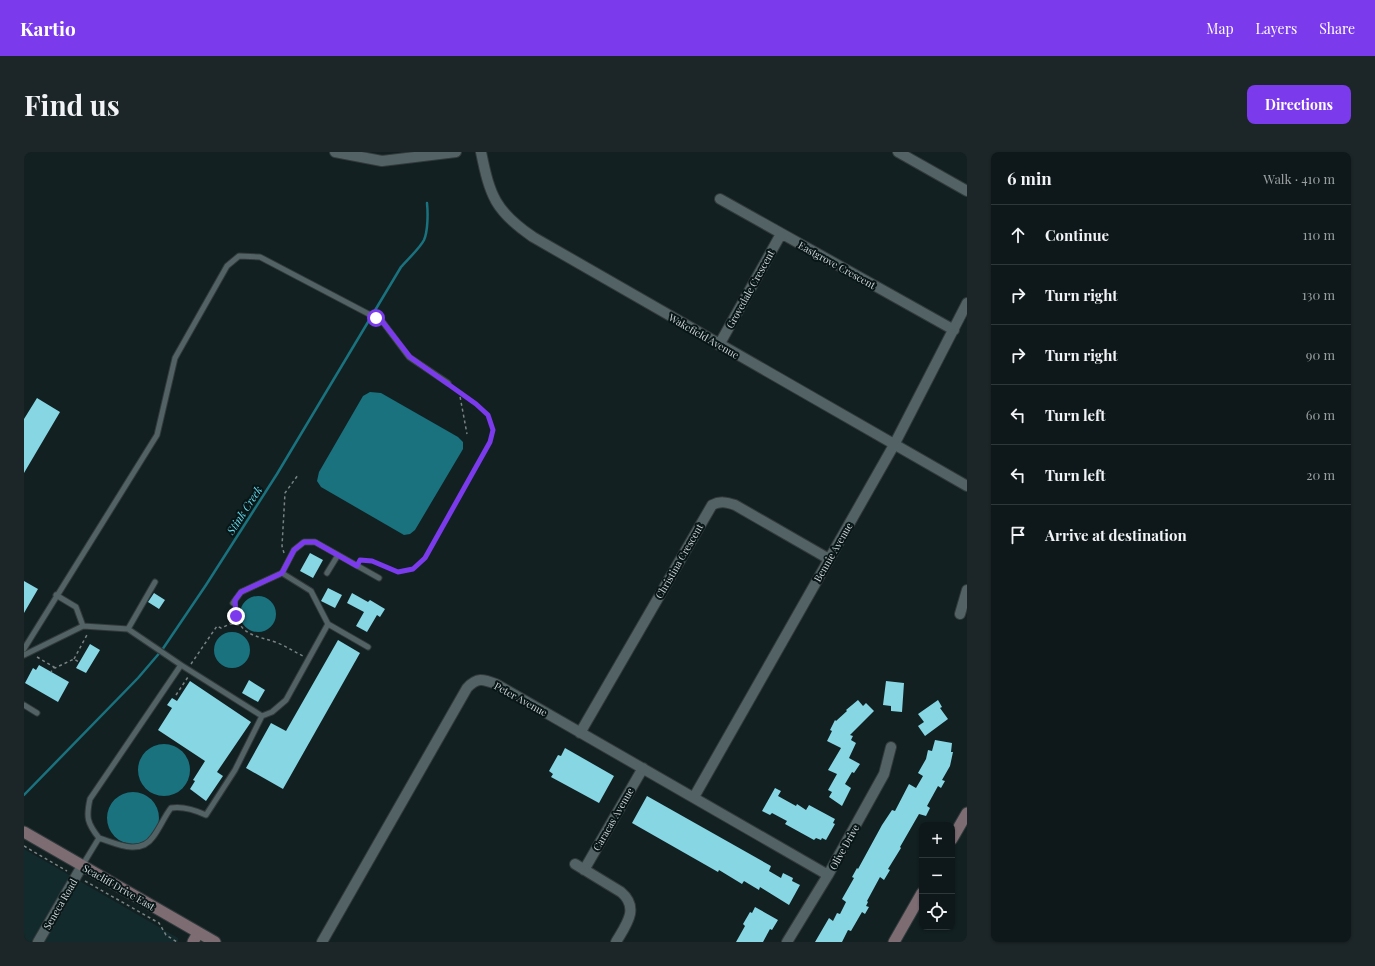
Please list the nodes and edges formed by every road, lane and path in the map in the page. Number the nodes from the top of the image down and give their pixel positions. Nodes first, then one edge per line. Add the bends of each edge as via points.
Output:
1 (335, 152) edge
2 (456, 152) edge
3 (481, 152) edge
4 (903, 153) edge
5 (967, 191) edge
6 (720, 199) dead end
7 (781, 234) junction
8 (967, 303) edge
9 (954, 330) junction
10 (719, 345) junction
11 (448, 383) joint
12 (459, 391) junction
13 (467, 434) dead end
14 (894, 445) junction
15 (298, 475) dead end
16 (967, 486) edge
17 (338, 555) junction
18 (289, 559) junction
19 (829, 559) junction
20 (357, 566) junction
21 (282, 573) junction
22 (327, 573) dead end
23 (379, 578) dead end
24 (155, 582) dead end
25 (967, 590) edge
26 (56, 595) junction
27 (234, 602) joint
28 (960, 614) dead end
29 (328, 624) junction
30 (83, 626) junction
31 (92, 626) junction
32 (240, 626) junction
33 (128, 629) junction
34 (368, 647) dead end
35 (24, 649) edge
36 (30, 652) junction
37 (24, 655) edge
38 (74, 659) junction
39 (309, 659) junction
40 (79, 662) dead end
41 (181, 664) junction
42 (54, 667) junction
43 (190, 670) junction
44 (51, 672) dead end
45 (176, 695) dead end
46 (24, 705) edge
47 (37, 712) dead end
48 (262, 716) junction
49 (580, 733) junction
50 (891, 747) dead end
51 (643, 768) junction
52 (694, 797) junction
53 (967, 813) edge
54 (24, 832) edge
55 (955, 835) edge
56 (98, 838) junction
57 (24, 846) edge
58 (82, 866) junction
59 (828, 875) junction
60 (76, 876) junction
61 (921, 894) edge
62 (196, 937) edge
63 (38, 942) edge
64 (177, 942) edge
65 (214, 942) edge
66 (322, 942) edge
67 (616, 942) edge
68 (787, 942) edge
69 (894, 942) edge

1 - 2 street via 382,161
3 - 10 street, Wakefield Avenue via 492,194 499,208 515,224 533,238
4 - 5 street
6 - 7 street, Eastgrove Crescent
7 - 9 street, Eastgrove Crescent
7 - 10 street, Grovedale Crescent
8 - 9 street, Bennie Avenue
9 - 14 street, Bennie Avenue
10 - 14 street, Wakefield Avenue
11 - 12 path
11 - 26 lane via 410,357 382,321 260,257 239,256 226,266 175,358 157,435
12 - 13 path
12 - 20 path via 488,415 493,430 490,442 425,558 413,569 398,572 372,561 360,560
14 - 16 street, Wakefield Avenue
14 - 19 street, Bennie Avenue
15 - 18 path via 285,493 282,546 284,556
17 - 18 lane via 315,542 304,542 294,550
17 - 20 lane
17 - 22 lane
18 - 21 lane
19 - 49 street, Christina Crescent via 735,505 717,502 712,505
19 - 52 street, Bennie Avenue
20 - 23 lane
21 - 27 lane via 241,592
21 - 29 lane via 311,591
24 - 33 lane
25 - 28 street
26 - 30 lane via 76,607
26 - 35 lane
27 - 32 path
29 - 34 lane
29 - 39 lane
30 - 31 lane
30 - 36 lane
31 - 33 lane
31 - 38 path
32 - 39 path via 249,633
32 - 43 path via 217,626
33 - 41 lane
36 - 37 lane
36 - 42 path
38 - 40 path
38 - 42 path
39 - 48 lane via 286,700 272,712
41 - 43 lane
41 - 56 lane via 90,799 87,812 90,827
42 - 44 path
43 - 45 path
43 - 48 lane
46 - 47 lane
48 - 56 lane via 236,770 206,815 179,806 171,808 152,839 144,845 130,848
49 - 51 street, Peter Avenue
49 - 66 street, Peter Avenue via 496,684 483,680 472,683
50 - 59 street, Olive Drive via 884,774
51 - 52 street, Peter Avenue
51 - 67 street, Caracas Avenue via 579,867 621,892 631,905 625,927
52 - 59 street, Peter Avenue
53 - 55 main road
54 - 58 main road, Seacliff Drive East
56 - 58 lane
57 - 60 path
58 - 60 street, Seneca Road
58 - 62 main road, Seacliff Drive East
59 - 68 street, Olive Drive
60 - 63 street, Seneca Road
60 - 64 path via 159,923 166,936
61 - 69 main road
62 - 65 main road, Seacliff Drive East

